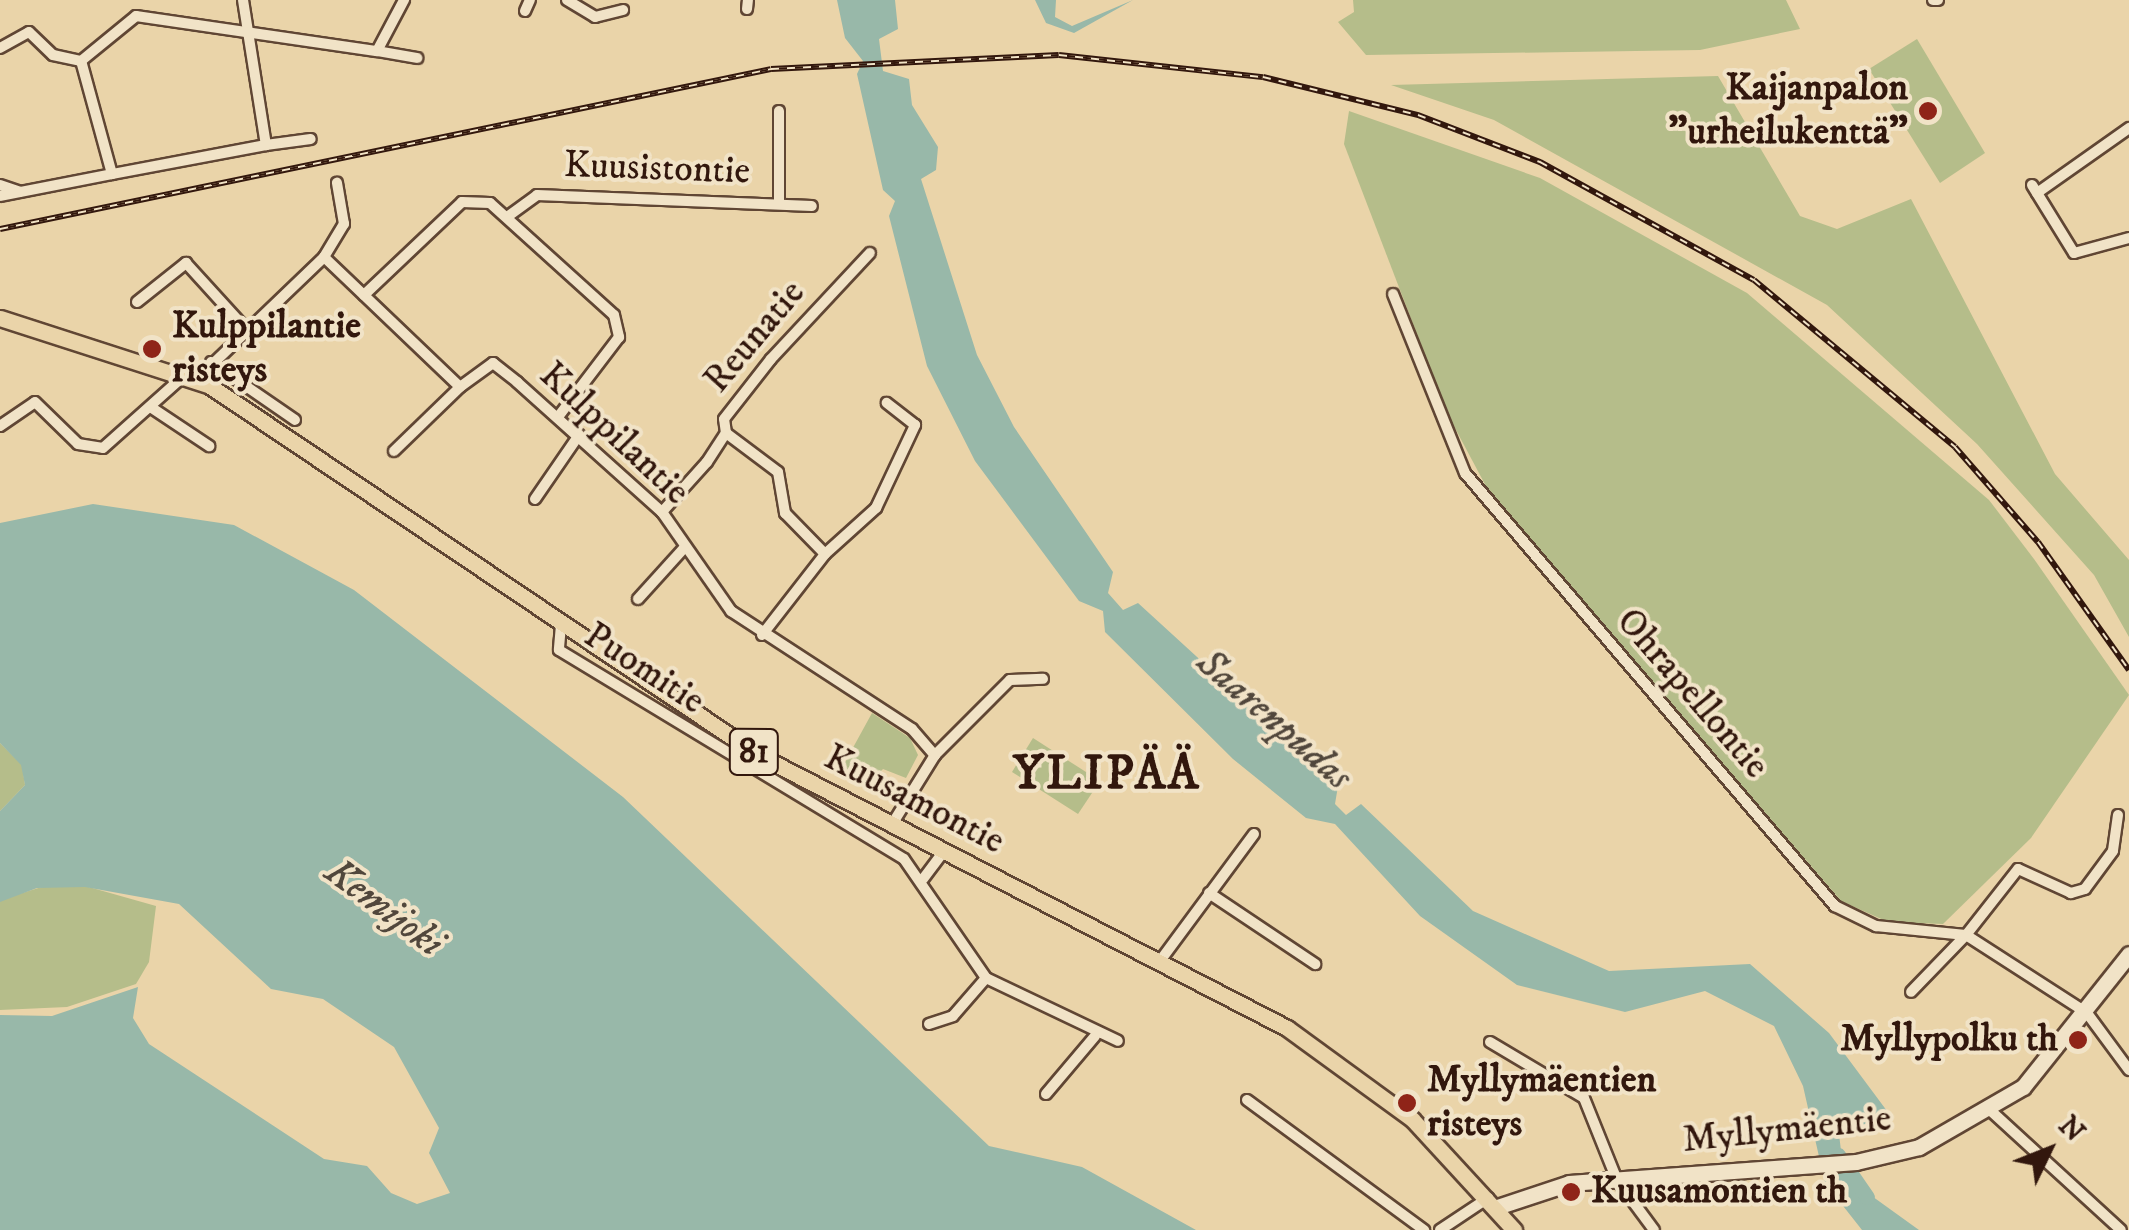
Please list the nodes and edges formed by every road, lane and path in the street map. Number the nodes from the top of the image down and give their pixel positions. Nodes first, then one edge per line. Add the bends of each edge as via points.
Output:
1 (243, 0) edge
2 (404, 0) edge
3 (567, 0) edge
4 (623, 10) dead end
5 (254, 34) junction
6 (0, 48) edge
7 (377, 51) junction
8 (417, 58) dead end
9 (81, 62) junction
10 (779, 111) dead end
11 (2129, 130) edge
12 (311, 139) dead end
13 (266, 145) junction
14 (112, 174) junction
15 (336, 183) dead end
16 (0, 185) edge
17 (20, 192) junction
18 (0, 196) edge
19 (779, 204) junction
20 (812, 206) dead end
21 (507, 217) junction
22 (2129, 238) edge
23 (870, 253) dead end
24 (324, 257) junction
25 (1394, 294) dead end
26 (364, 295) junction
27 (138, 302) dead end
28 (0, 318) edge
29 (246, 329) junction
30 (211, 362) junction
31 (191, 376) junction
32 (460, 387) junction
33 (887, 403) dead end
34 (152, 408) junction
35 (558, 417) junction
36 (295, 420) dead end
37 (0, 426) edge
38 (726, 433) junction
39 (578, 434) junction
40 (209, 446) dead end
41 (394, 451) dead end
42 (535, 499) dead end
43 (662, 512) junction
44 (685, 547) junction
45 (825, 554) junction
46 (638, 599) dead end
47 (560, 625) junction
48 (762, 635) junction
49 (1043, 680) dead end
50 (935, 756) junction
51 (2118, 815) dead end
52 (891, 826) junction
53 (1254, 834) dead end
54 (943, 852) junction
55 (923, 880) junction
56 (1209, 893) junction
57 (1966, 935) junction
58 (2129, 954) edge
59 (1160, 961) junction
60 (1316, 964) dead end
61 (986, 978) junction
62 (1911, 992) dead end
63 (2087, 1013) junction
64 (929, 1024) dead end
65 (1095, 1036) junction
66 (1118, 1041) dead end
67 (1490, 1042) dead end
68 (2129, 1070) edge
69 (1046, 1094) dead end
70 (1248, 1100) dead end
71 (1991, 1111) junction
72 (1618, 1180) junction
73 (1493, 1202) junction
74 (1424, 1230) edge
75 (1440, 1230) edge
76 (1514, 1230) edge
77 (1654, 1230) edge
78 (2121, 1230) edge

1 - 5 street
2 - 7 street
3 - 4 street via 595,17
5 - 7 street
5 - 9 street via 136,16
5 - 13 street
6 - 9 street via 29,32 53,55
7 - 8 street
9 - 14 street
10 - 19 street
11 - 22 street via 2034,189 2074,253
12 - 13 street
13 - 14 street
14 - 17 street
15 - 24 street via 344,224
16 - 17 street
17 - 18 street
19 - 20 street, Kuusistontie
19 - 21 street, Kuusistontie via 537,195
21 - 26 street via 479,198 462,202
21 - 35 street via 614,315 619,337
23 - 38 street, Reunatie via 770,360 724,419
24 - 26 street
24 - 29 street
25 - 57 street, Ohrapellontie via 1465,473 1835,906 1876,926
26 - 32 street
27 - 29 street via 186,262
28 - 31 main road, Kuusamontie / 81
29 - 30 street
30 - 31 street
30 - 36 street
31 - 34 street
31 - 47 main road, Kuusamontie / 81
32 - 35 street, Kulppilantie via 493,363
32 - 41 street
33 - 45 street via 915,425 876,508
34 - 37 street via 103,448 78,444 35,402
34 - 40 street
35 - 39 street, Kulppilantie
38 - 43 street, Reunatie
38 - 45 street via 778,472 785,513
39 - 42 street
39 - 43 street, Kulppilantie
43 - 44 street, Kulppilantie
44 - 46 street
44 - 48 street, Kulppilantie via 731,611
45 - 48 street
47 - 52 main road, Kuusamontie / 81 via 745,747
47 - 55 street, Puomitie via 559,650 892,851
48 - 50 street, Kulppilantie via 904,722
49 - 50 street via 1010,680
50 - 52 street
51 - 57 street via 2114,851 2085,889 2070,893 2018,869
52 - 54 main road, Kuusamontie / 81
53 - 56 street
54 - 55 street
54 - 59 main road, Kuusamontie / 81
55 - 61 street, Puomitie
56 - 59 street
56 - 60 street
57 - 62 street
57 - 63 street
58 - 63 main road, Myllymäentie
59 - 73 main road, Kuusamontie / 81 via 1354,1072
61 - 64 street via 953,1016
61 - 65 street, Puomitie
63 - 68 street
63 - 71 main road, Myllymäentie via 2048,1064
65 - 66 street, Puomitie
65 - 69 street
67 - 72 street via 1584,1098
70 - 74 street
71 - 72 main road, Myllymäentie via 1919,1146 1856,1162
71 - 78 street
72 - 73 main road, Myllymäentie via 1569,1183
72 - 77 street
73 - 75 street
73 - 76 main road, Kuusamontie / 81

